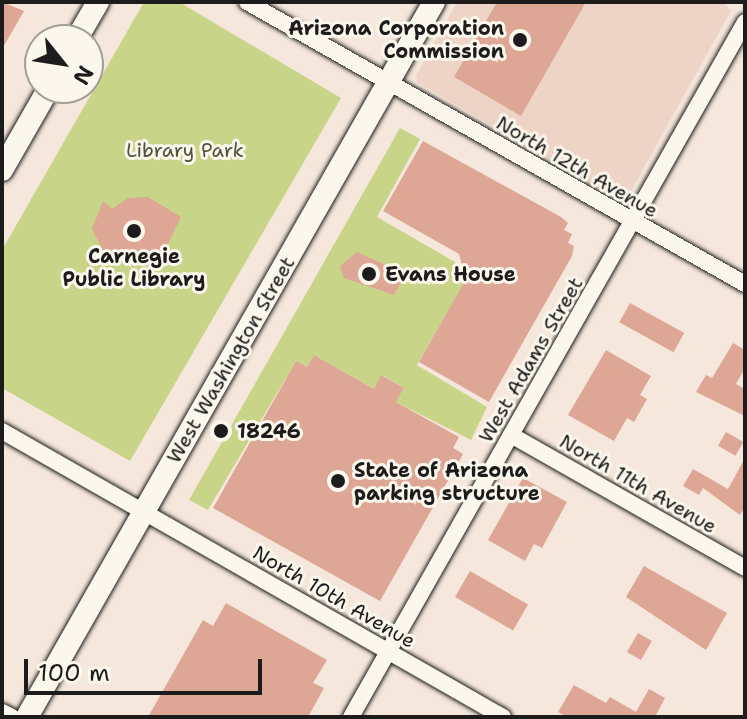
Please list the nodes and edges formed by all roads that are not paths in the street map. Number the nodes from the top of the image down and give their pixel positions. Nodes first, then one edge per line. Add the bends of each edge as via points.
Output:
1 (98, 2) edge
2 (247, 2) edge
3 (434, 2) edge
4 (745, 22) edge
5 (85, 24) edge
6 (389, 83) junction
7 (39, 104) edge
8 (5, 157) edge
9 (632, 221) junction
10 (745, 284) edge
11 (2, 431) edge
12 (511, 435) junction
13 (145, 511) junction
14 (745, 568) edge
15 (388, 652) junction
16 (2, 712) edge
17 (12, 717) edge
18 (27, 717) edge
19 (351, 717) edge
20 (503, 717) edge

1 - 5 main road
2 - 6 street, North 12th Avenue
3 - 6 main road, West Washington Street
4 - 9 street, West Adams Street
6 - 9 street, North 12th Avenue
6 - 13 main road, West Washington Street
7 - 8 main road
9 - 10 street, North 12th Avenue
9 - 12 street, West Adams Street
11 - 13 street, North 10th Avenue
12 - 14 street, North 11th Avenue
12 - 15 street, West Adams Street
13 - 15 street, North 10th Avenue
13 - 18 main road, West Washington Street
15 - 19 street, West Adams Street
15 - 20 street, North 10th Avenue
16 - 17 street

